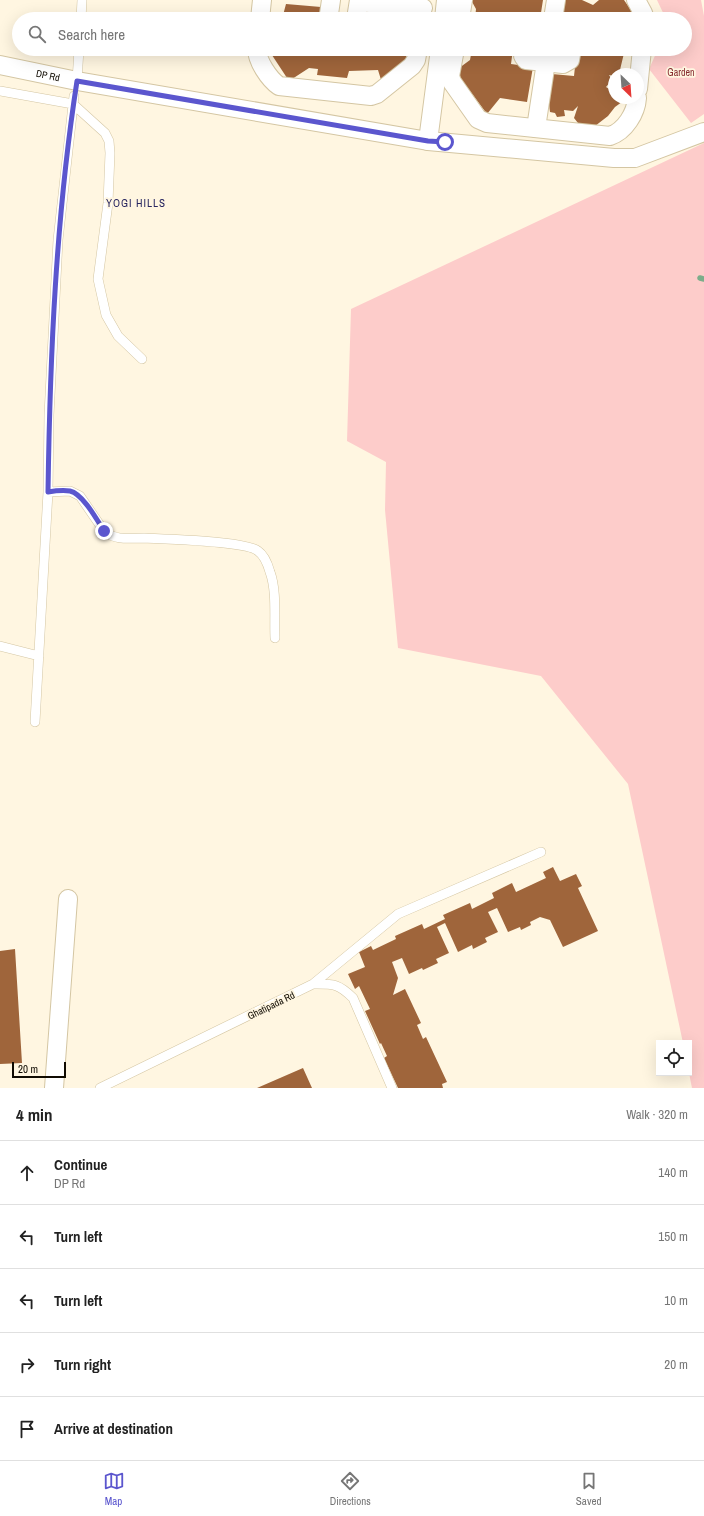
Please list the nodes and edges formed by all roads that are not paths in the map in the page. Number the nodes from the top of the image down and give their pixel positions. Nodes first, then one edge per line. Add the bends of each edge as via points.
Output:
1 (82, 0) edge
2 (262, 0) edge
3 (327, 0) edge
4 (446, 0) edge
5 (463, 0) edge
6 (556, 0) edge
7 (636, 0) edge
8 (358, 7) edge
9 (417, 9) edge
10 (81, 12) edge
11 (261, 12) edge
12 (329, 12) edge
13 (445, 12) edge
14 (461, 12) edge
15 (554, 12) edge
16 (643, 12) edge
17 (78, 56) edge
18 (259, 56) edge
19 (417, 56) edge
20 (439, 56) edge
21 (454, 56) edge
22 (523, 56) edge
23 (571, 56) edge
24 (641, 56) edge
25 (546, 62) junction
26 (0, 64) edge
27 (640, 68) edge
28 (0, 91) edge
29 (75, 94) junction
30 (636, 104) edge
31 (536, 128) junction
32 (704, 132) edge
33 (428, 141) junction
34 (142, 359) dead end
35 (48, 492) junction
36 (275, 638) dead end
37 (0, 646) edge
38 (39, 656) junction
39 (35, 722) dead end
40 (541, 852) dead end
41 (68, 899) dead end
42 (313, 984) junction
43 (120, 1084) edge
44 (54, 1088) edge
45 (100, 1088) edge
46 (392, 1088) edge

1 - 10 lane
2 - 11 street
3 - 12 street
4 - 13 street
5 - 14 street
6 - 15 street
7 - 16 street
8 - 9 street
17 - 29 lane
18 - 19 street via 274,83 280,86 371,96 412,66
20 - 33 street
21 - 31 street via 450,76 452,82 478,119 487,123
22 - 25 street via 526,60
23 - 25 street via 570,60 563,64
24 - 27 street
25 - 31 street
26 - 29 street, DP Rd
28 - 29 lane
29 - 33 street, DP Rd
29 - 34 lane via 109,141 108,203 98,279 106,315 118,336
29 - 35 lane via 58,240 49,415
30 - 31 street via 626,124 610,136
32 - 33 street, DP Rd via 635,158
35 - 36 lane via 70,491 80,496 104,531 119,538 240,544 258,550 264,558 274,585
35 - 38 lane
37 - 38 lane
38 - 39 lane
40 - 42 lane via 398,914
41 - 44 street
42 - 43 lane, Ghatipada Rd
42 - 46 lane, Ghatipada Rd via 333,984 353,998
43 - 45 lane, Ghatipada Rd

